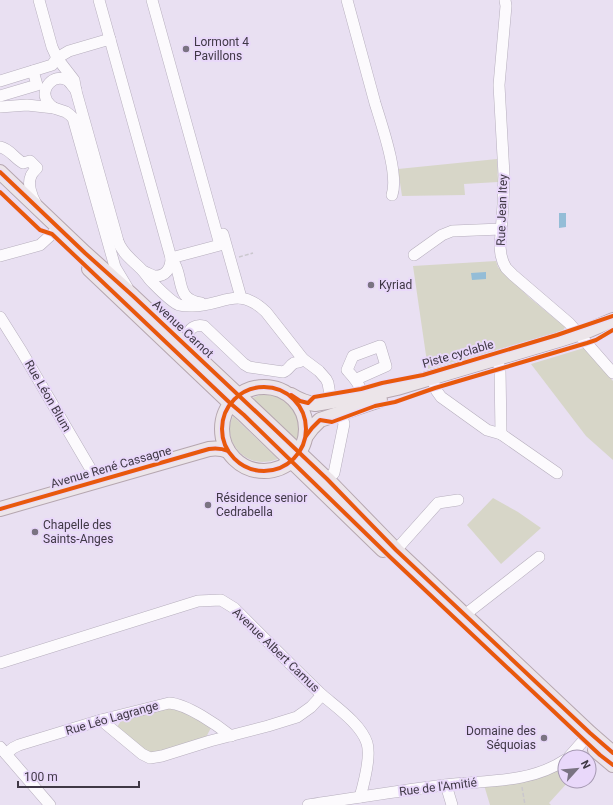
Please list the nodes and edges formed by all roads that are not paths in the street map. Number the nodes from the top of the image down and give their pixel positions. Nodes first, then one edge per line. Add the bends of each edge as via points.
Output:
1 (39, 0) edge
2 (99, 0) edge
3 (152, 0) edge
4 (159, 0) edge
5 (347, 0) edge
6 (505, 0) edge
7 (110, 39) junction
8 (57, 58) junction
9 (33, 71) junction
10 (0, 81) edge
11 (42, 86) junction
12 (76, 91) junction
13 (0, 96) edge
14 (0, 107) edge
15 (54, 108) junction
16 (0, 147) edge
17 (0, 172) edge
18 (0, 185) edge
19 (392, 195) dead end
20 (38, 208) junction
21 (501, 230) junction
22 (52, 234) junction
23 (414, 255) dead end
24 (0, 256) edge
25 (171, 258) junction
26 (145, 272) junction
27 (133, 296) junction
28 (240, 298) junction
29 (211, 304) junction
30 (0, 317) edge
31 (613, 320) edge
32 (613, 327) edge
33 (581, 336) junction
34 (191, 350) junction
35 (299, 361) junction
36 (498, 362) junction
37 (613, 373) edge
38 (433, 380) junction
39 (356, 381) junction
40 (291, 396) junction
41 (362, 396) junction
42 (234, 399) junction
43 (331, 401) junction
44 (341, 413) junction
45 (222, 428) junction
46 (501, 434) junction
47 (306, 436) junction
48 (228, 451) junction
49 (295, 457) junction
50 (557, 473) dead end
51 (94, 479) junction
52 (328, 479) junction
53 (458, 500) dead end
54 (0, 507) edge
55 (396, 550) junction
56 (539, 557) dead end
57 (465, 616) junction
58 (0, 663) edge
59 (322, 694) junction
60 (101, 720) junction
61 (231, 736) junction
62 (584, 740) junction
63 (576, 749) edge
64 (3, 750) edge
65 (613, 753) edge
66 (557, 765) edge
67 (613, 765) edge
68 (446, 785) junction
69 (360, 797) junction
70 (50, 805) edge
71 (308, 805) edge
72 (452, 805) edge

1 - 8 street
2 - 7 street
3 - 25 street via 220,245
4 - 28 street
5 - 19 street via 390,154 394,181
6 - 21 street, Rue Jean Itey via 499,85 504,175
7 - 8 street via 69,51
7 - 25 street
8 - 9 street via 52,65
8 - 12 street via 74,80
9 - 10 street
9 - 11 street
11 - 12 street via 61,78 67,80
11 - 13 street
11 - 15 street via 47,100
12 - 26 street via 119,246
14 - 15 street via 27,105
15 - 27 street via 66,112 74,122 115,267
16 - 20 street via 10,151 20,162 30,161 37,168 30,177 30,188
17 - 20 main road, Avenue Carnot
18 - 22 main road, Avenue Carnot
20 - 27 main road, Avenue Carnot
21 - 23 street via 452,231
21 - 33 street, Rue Jean Itey via 500,255 506,268
22 - 24 street via 40,245
22 - 42 main road, Avenue Carnot
25 - 26 street via 170,267 164,273 154,276
25 - 29 street via 187,297
26 - 29 street via 150,280 178,304
27 - 34 main road, Avenue Carnot
28 - 29 street
28 - 35 street via 259,306 269,316
30 - 51 street, Rue Léon Blum via 90,468
31 - 33 main road
32 - 33 main road via 595,335
33 - 36 main road
33 - 37 street, Rue Jean Itey
34 - 35 street via 188,334 199,325 204,326 249,366 283,372
34 - 42 main road, Avenue Carnot
35 - 43 street via 319,370 326,378
36 - 38 main road
36 - 46 street
38 - 41 main road
38 - 44 main road
38 - 46 street via 441,397 487,430
39 - 39 street via 347,370 353,356 380,346 386,366
39 - 41 street
40 - 42 main road via 265,386 251,388
40 - 43 main road via 315,404
40 - 47 main road via 304,414
41 - 43 main road
41 - 44 street via 361,400
42 - 45 main road via 224,415
42 - 49 main road, Avenue Carnot
44 - 47 main road via 320,420
44 - 52 street via 344,424 334,473
45 - 48 main road
45 - 51 main road, Avenue René Cassagne via 206,442
46 - 50 street
47 - 49 main road via 304,445
48 - 49 main road via 244,466 258,471 272,471 286,466
48 - 51 main road, Avenue René Cassagne via 209,449
49 - 52 main road
49 - 62 main road via 390,557
51 - 54 main road, Avenue René Cassagne
52 - 55 main road
53 - 55 street via 438,503
55 - 57 main road
56 - 57 street
57 - 65 main road
58 - 59 street, Avenue Albert Camus via 198,601 221,600 234,608
59 - 61 street via 311,707 297,717
59 - 69 street, Avenue Albert Camus via 359,728 368,745 367,766
60 - 61 street, Rue Léo Lagrange via 175,703
60 - 61 street via 150,758
60 - 64 street, Rue Léo Lagrange
62 - 63 street
62 - 67 main road
64 - 70 street
66 - 68 street, Rue de l'Amitié via 520,778
68 - 69 street, Rue de l'Amitié
68 - 72 street
69 - 71 street, Rue de l'Amitié

